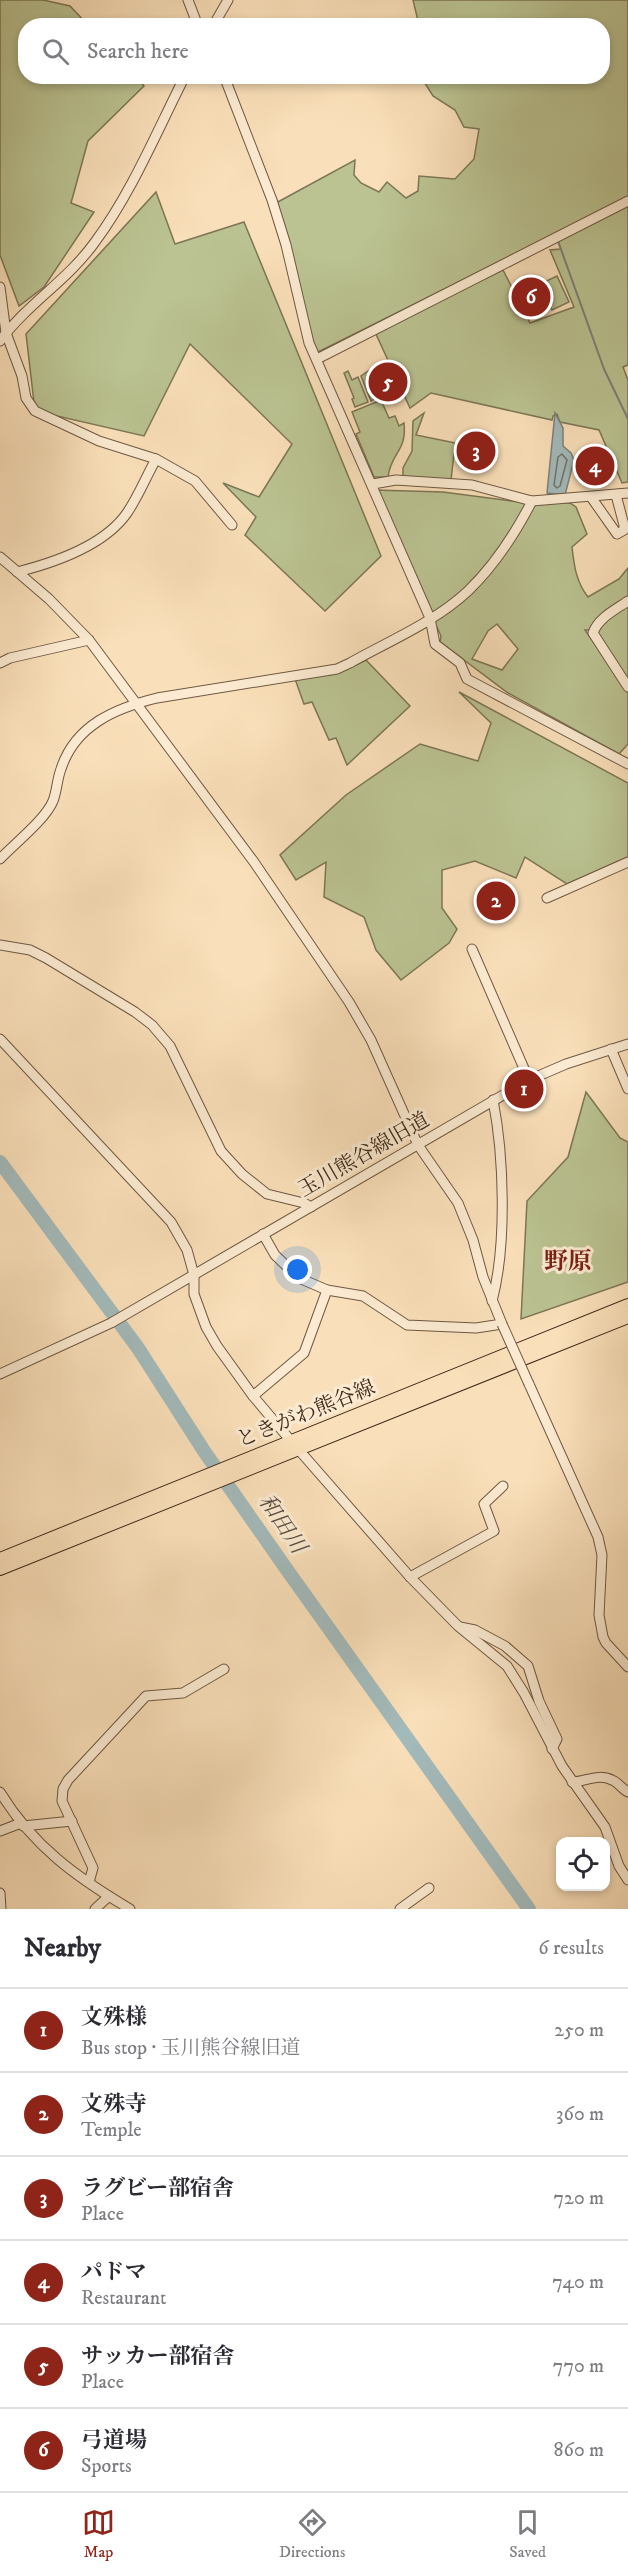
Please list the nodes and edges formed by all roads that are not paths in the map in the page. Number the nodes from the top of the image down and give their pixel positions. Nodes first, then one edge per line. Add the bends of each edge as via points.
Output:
1 (188, 0) edge
2 (228, 0) edge
3 (195, 18) edge
4 (218, 18) edge
5 (181, 84) edge
6 (227, 84) edge
7 (628, 201) edge
8 (0, 286) edge
9 (6, 333) junction
10 (0, 342) edge
11 (317, 359) junction
12 (156, 459) junction
13 (373, 484) junction
14 (628, 494) edge
15 (616, 495) junction
16 (591, 497) junction
17 (532, 501) junction
18 (232, 525) dead end
19 (625, 536) edge
20 (0, 557) edge
21 (17, 572) junction
22 (628, 601) edge
23 (430, 618) junction
24 (89, 640) junction
25 (0, 663) edge
26 (628, 687) edge
27 (136, 703) junction
28 (628, 764) edge
29 (0, 859) edge
30 (628, 862) edge
31 (546, 898) dead end
32 (0, 945) edge
33 (472, 949) dead end
34 (0, 1039) edge
35 (628, 1044) edge
36 (611, 1049) junction
37 (529, 1080) junction
38 (628, 1089) edge
39 (493, 1100) junction
40 (418, 1145) junction
41 (311, 1207) junction
42 (264, 1234) junction
43 (194, 1275) junction
44 (327, 1290) junction
45 (492, 1300) junction
46 (628, 1305) edge
47 (628, 1317) edge
48 (502, 1324) junction
49 (0, 1374) edge
50 (254, 1396) junction
51 (295, 1445) junction
52 (194, 1486) junction
53 (503, 1486) dead end
54 (0, 1558) edge
55 (0, 1569) edge
56 (410, 1577) junction
57 (458, 1626) junction
58 (628, 1667) edge
59 (224, 1669) dead end
60 (552, 1749) junction
61 (572, 1782) junction
62 (0, 1792) edge
63 (628, 1792) edge
64 (72, 1821) junction
65 (22, 1825) junction
66 (0, 1831) edge
67 (628, 1880) edge
68 (89, 1882) junction
69 (429, 1888) dead end
70 (0, 1893) edge
71 (109, 1896) junction
72 (1, 1909) edge
73 (95, 1909) edge
74 (130, 1909) edge
75 (400, 1909) edge

1 - 3 street
2 - 4 street
5 - 9 street via 125,195 95,243
6 - 11 street via 272,200 309,343
7 - 11 street
8 - 9 street
9 - 10 street
9 - 12 street via 26,398 36,411 99,441
11 - 13 street
12 - 18 street via 195,481
12 - 21 street via 126,515 99,539 67,557
13 - 17 street via 396,480 472,485
13 - 23 street
14 - 15 street
15 - 16 street
15 - 19 street
16 - 17 street
16 - 19 street via 613,532
17 - 23 street via 519,527 486,572
20 - 21 street
21 - 24 street via 50,599
22 - 26 street via 595,625 593,633
23 - 27 street via 337,669
23 - 28 street via 435,644 460,663 467,679
24 - 25 street
24 - 27 street
27 - 29 street via 101,718 71,747 61,767 53,801
27 - 40 street via 254,862 349,1002 371,1040
30 - 31 street
32 - 41 street via 30,950 46,958 152,1025 170,1046 221,1151 267,1194
33 - 37 street
34 - 43 street via 171,1222 187,1250
35 - 36 street, 玉川熊谷線旧道
36 - 37 street, 玉川熊谷線旧道
36 - 38 street
37 - 39 street, 玉川熊谷線旧道
39 - 40 street, 玉川熊谷線旧道
39 - 45 street via 502,1237
40 - 41 street, 玉川熊谷線旧道
40 - 45 street via 458,1203
41 - 42 street, 玉川熊谷線旧道
42 - 43 street, 玉川熊谷線旧道
42 - 44 street via 275,1255 299,1278
43 - 49 street, 玉川熊谷線旧道 via 111,1323
43 - 50 street via 194,1294 206,1327
44 - 48 street via 363,1296 407,1325 476,1328
44 - 50 street via 304,1353
45 - 48 street
46 - 51 main road, ときがわ熊谷線
47 - 51 main road, ときがわ熊谷線
48 - 58 street, bridge via 598,1537 602,1555 599,1615 603,1636
50 - 51 street
51 - 52 main road, ときがわ熊谷線
51 - 56 street
52 - 54 main road, ときがわ熊谷線
52 - 55 main road, ときがわ熊谷線
53 - 56 street via 484,1504 494,1531
56 - 57 street
57 - 60 street via 507,1666
57 - 60 street via 505,1646 528,1666 556,1739
59 - 64 street via 183,1693 146,1696 68,1780 62,1801
60 - 61 street
61 - 63 street via 597,1777 612,1780
61 - 67 street via 604,1827
62 - 65 street
64 - 65 street
64 - 68 street via 93,1868
65 - 66 street
65 - 68 street via 47,1852
68 - 71 street
69 - 75 street
70 - 72 street
71 - 73 street
71 - 74 street

